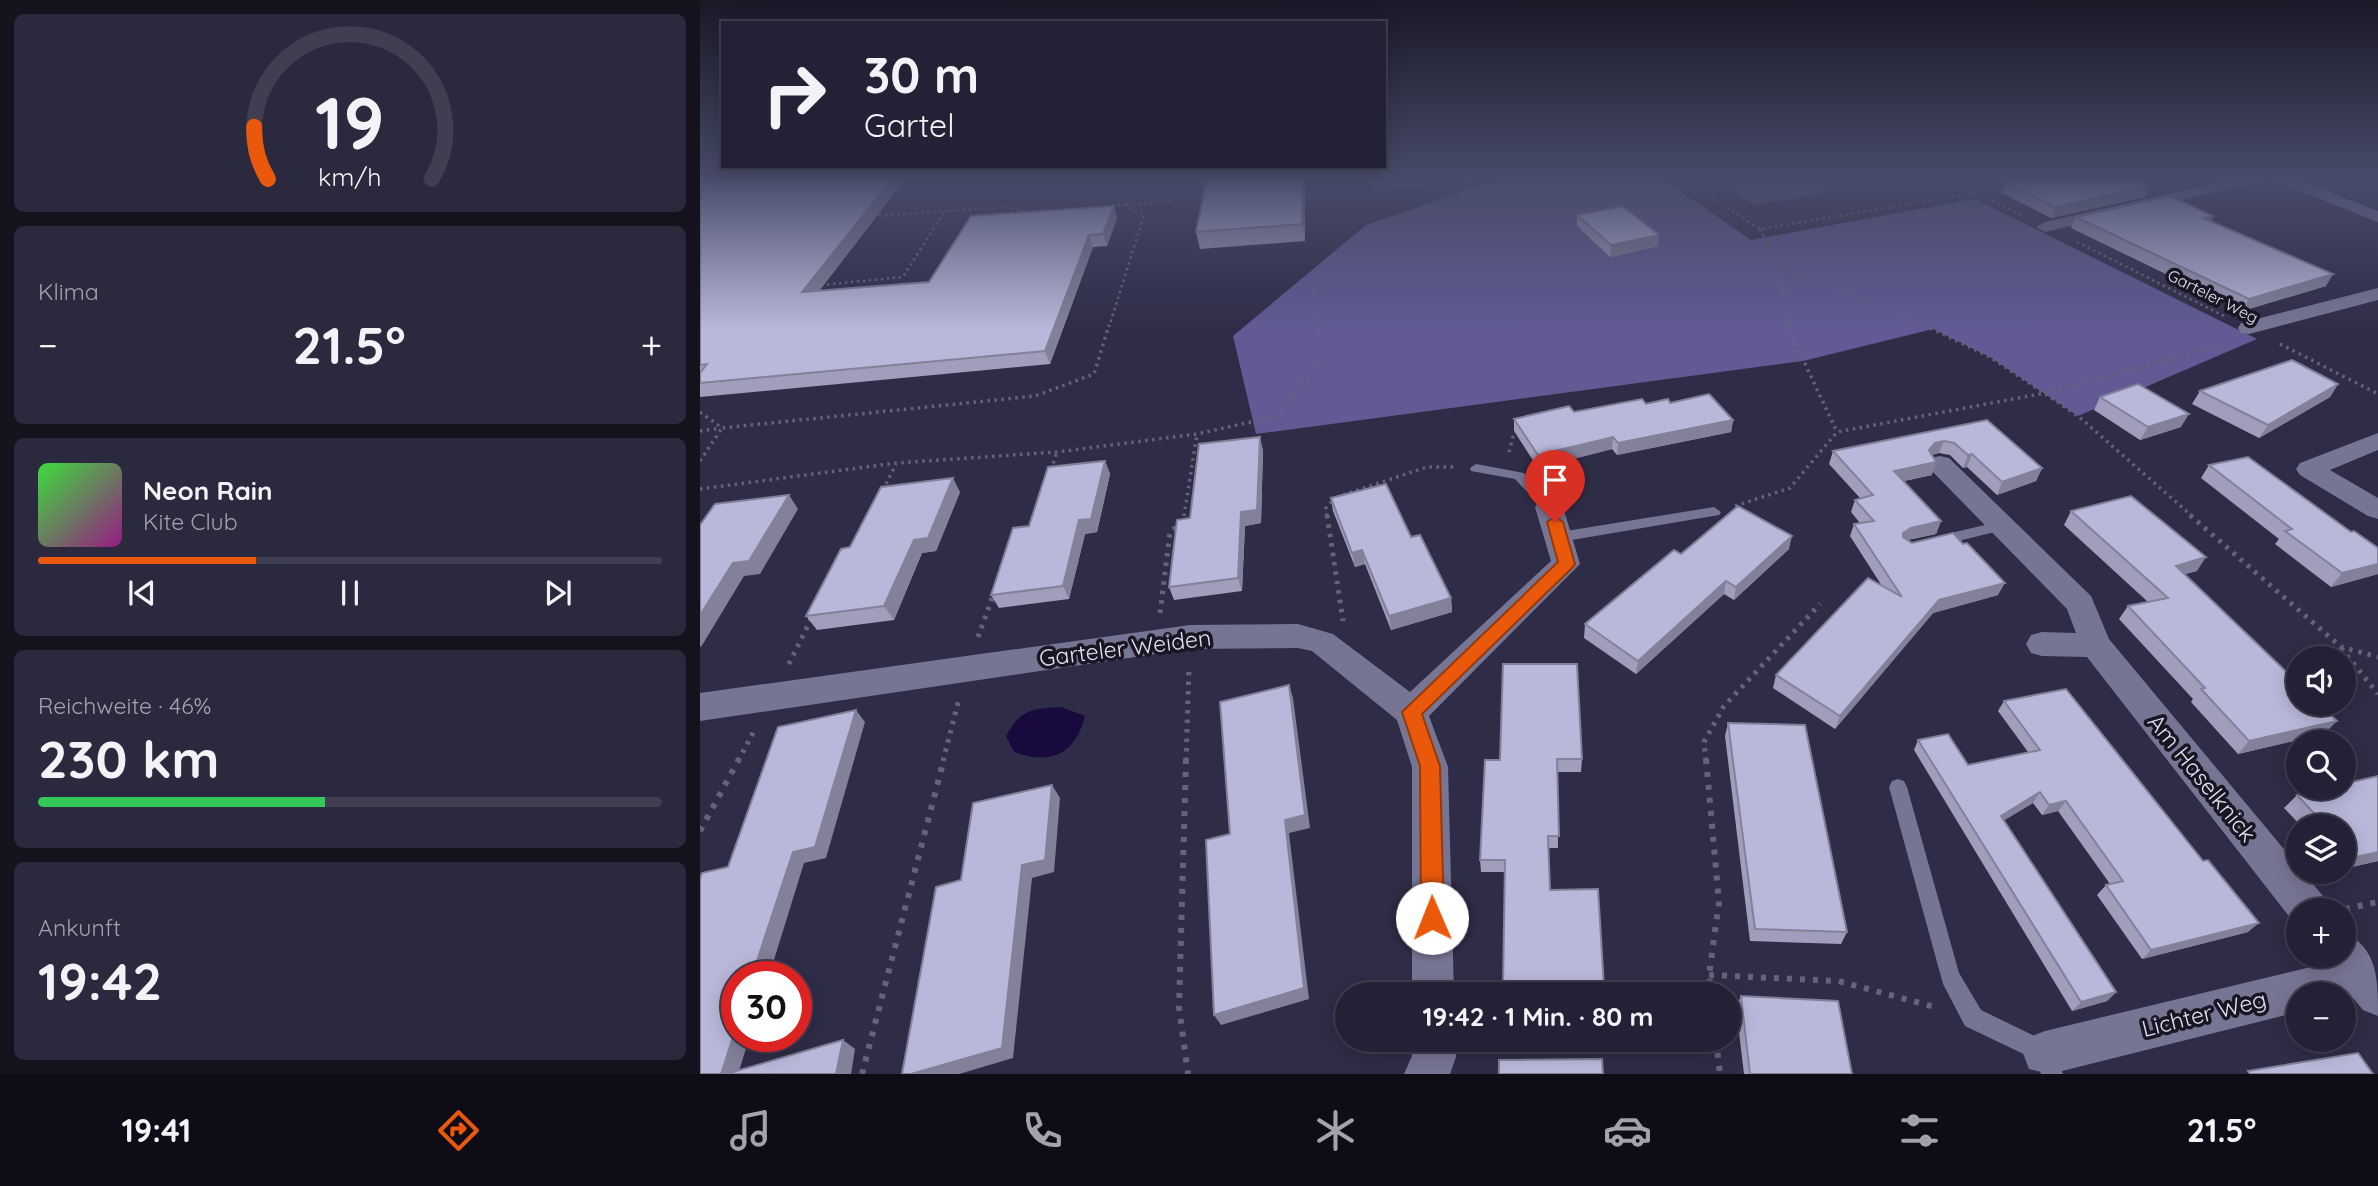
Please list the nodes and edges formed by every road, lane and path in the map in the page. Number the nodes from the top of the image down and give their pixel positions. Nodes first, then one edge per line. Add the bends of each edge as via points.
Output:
1 (933, 228) edge
2 (1140, 228) edge
3 (1369, 228) edge
4 (1765, 228) edge
5 (2047, 228) edge
6 (1760, 229) joint
7 (1780, 268) junction
8 (820, 285) edge
9 (2378, 294) edge
10 (2255, 331) junction
11 (2045, 393) junction
12 (2378, 394) edge
13 (700, 412) edge
14 (1525, 423) edge
15 (722, 428) junction
16 (700, 430) edge
17 (1837, 432) junction
18 (1197, 434) junction
19 (2378, 441) edge
20 (1057, 452) junction
21 (700, 461) edge
22 (897, 463) junction
23 (1940, 464) dead end
24 (1475, 468) joint
25 (1503, 473) junction
26 (1049, 477) edge
27 (700, 489) edge
28 (879, 500) edge
29 (1549, 507) joint
30 (2378, 510) edge
31 (1714, 512) joint
32 (2002, 526) junction
33 (1560, 537) junction
34 (1921, 545) edge
35 (999, 580) edge
36 (1820, 604) dead end
37 (816, 609) edge
38 (1189, 636) junction
39 (1156, 641) junction
40 (1322, 642) junction
41 (2042, 644) dead end
42 (2096, 645) junction
43 (2340, 646) edge
44 (2356, 651) edge
45 (2378, 657) edge
46 (2356, 666) edge
47 (967, 668) junction
48 (786, 670) dead end
49 (2378, 694) edge
50 (700, 707) edge
51 (1411, 712) junction
52 (757, 725) dead end
53 (1898, 787) dead end
54 (700, 831) edge
55 (2299, 898) edge
56 (2378, 902) edge
57 (2356, 907) edge
58 (2361, 974) edge
59 (1709, 975) junction
60 (1433, 982) edge
61 (1710, 982) edge
62 (1973, 1018) junction
63 (1434, 1052) edge
64 (1717, 1052) edge
65 (2049, 1064) edge
66 (862, 1074) edge
67 (1188, 1074) edge
68 (1427, 1074) edge
69 (1720, 1074) edge

1 - 8 path via 903,277
2 - 15 path via 1094,374 1035,396
3 - 18 path via 1313,278 1321,360 1278,416
4 - 6 path
5 - 10 path, Garteler Weg
6 - 7 path
7 - 11 path via 1900,313 1990,357
7 - 17 path via 1788,329
9 - 10 street
10 - 11 path
10 - 12 path, Garteler Weg
11 - 17 path
11 - 43 path via 2078,416
13 - 15 path
14 - 25 path via 1513,437
15 - 16 path
15 - 21 path
17 - 31 path via 1790,488
18 - 20 path
18 - 39 path via 1183,522 1170,532
19 - 30 street via 2309,469
20 - 22 path
20 - 26 path
22 - 27 path
22 - 28 path
23 - 32 street, Am Haselknick
24 - 25 lane
24 - 40 path via 1427,467 1335,498 1326,508 1344,625
25 - 29 lane via 1519,477
29 - 33 street
31 - 33 lane
32 - 34 lane
32 - 42 street, Am Haselknick via 2080,604
33 - 51 street via 1566,564
35 - 47 path
36 - 59 path via 1724,706 1704,742 1719,902
37 - 48 path
38 - 39 street, Garteler Weiden
38 - 40 street, Garteler Weiden via 1298,636
38 - 67 path via 1179,1007
39 - 47 street, Garteler Weiden
40 - 51 street, Garteler Weiden
41 - 42 street
42 - 55 street, Am Haselknick
44 - 45 path
46 - 49 path
47 - 50 street, Garteler Weiden
47 - 66 path
51 - 60 street via 1430,766
52 - 54 path
53 - 62 lane via 1950,977
56 - 57 path
58 - 65 street, Lichter Weg
59 - 61 path
59 - 62 path via 1838,981
62 - 65 lane
63 - 68 street
64 - 69 path

